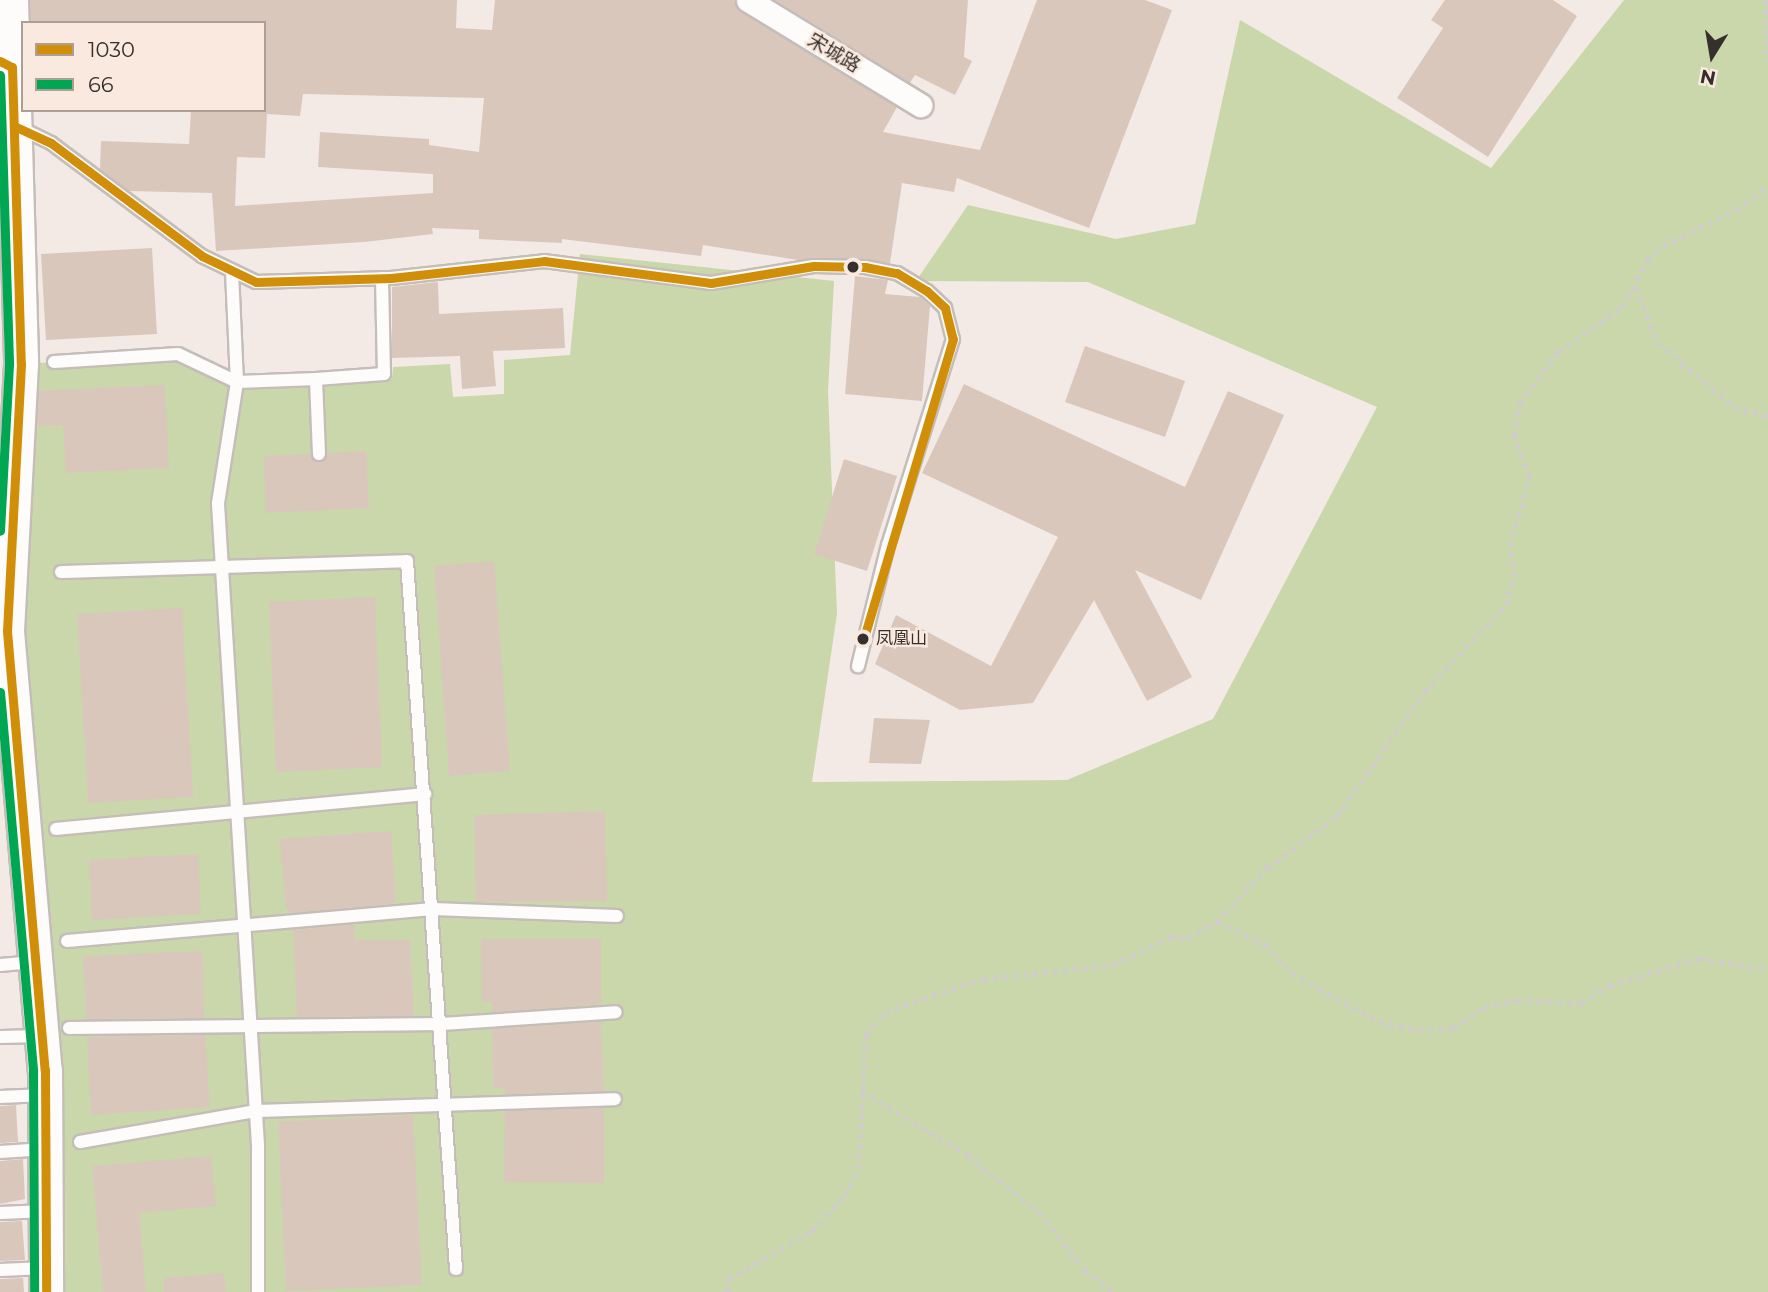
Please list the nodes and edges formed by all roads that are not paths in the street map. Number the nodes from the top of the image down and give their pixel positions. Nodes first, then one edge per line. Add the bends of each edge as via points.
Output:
1 (11, 0) edge
2 (748, 0) edge
3 (6, 64) edge
4 (920, 105) dead end
5 (14, 126) junction
6 (232, 272) junction
7 (382, 278) junction
8 (54, 362) dead end
9 (316, 379) junction
10 (237, 382) junction
11 (319, 454) dead end
12 (221, 565) junction
13 (61, 572) dead end
14 (858, 666) dead end
15 (425, 794) junction
16 (237, 811) junction
17 (56, 830) dead end
18 (433, 909) junction
19 (617, 916) dead end
20 (244, 926) junction
21 (67, 941) dead end
22 (36, 962) junction
23 (0, 965) edge
24 (616, 1012) dead end
25 (442, 1024) junction
26 (250, 1027) junction
27 (56, 1032) junction
28 (0, 1037) edge
29 (45, 1094) junction
30 (0, 1097) edge
31 (615, 1099) dead end
32 (448, 1100) junction
33 (256, 1111) junction
34 (80, 1142) dead end
35 (46, 1149) junction
36 (0, 1152) edge
37 (46, 1211) junction
38 (0, 1213) edge
39 (456, 1269) dead end
40 (0, 1270) edge
41 (46, 1280) edge
42 (258, 1292) edge

1 - 3 street
2 - 4 street, 宋城路
3 - 5 street
5 - 6 lane via 51,143 181,241
5 - 22 street via 21,364 7,631
6 - 7 lane via 256,282
6 - 10 lane
7 - 9 lane via 384,374
7 - 14 lane via 544,261 710,283 814,265 897,273 927,291 945,308 953,339 942,387 888,545
8 - 10 lane via 178,354
9 - 10 lane
9 - 11 lane
10 - 12 lane via 218,504
12 - 13 lane
12 - 15 lane via 407,561
12 - 16 lane
15 - 16 lane
15 - 18 lane
16 - 17 lane
16 - 20 lane
18 - 19 lane
18 - 20 lane
18 - 25 lane
20 - 21 lane
20 - 26 lane
22 - 23 lane
22 - 27 street
24 - 25 lane
25 - 26 lane
25 - 32 lane
26 - 27 lane
26 - 33 lane
27 - 28 lane
27 - 29 street
29 - 30 lane
29 - 35 street
31 - 32 lane
32 - 33 lane
32 - 39 lane
33 - 34 lane
33 - 42 lane
35 - 36 lane
35 - 37 street
37 - 38 lane
37 - 41 street
40 - 41 lane

